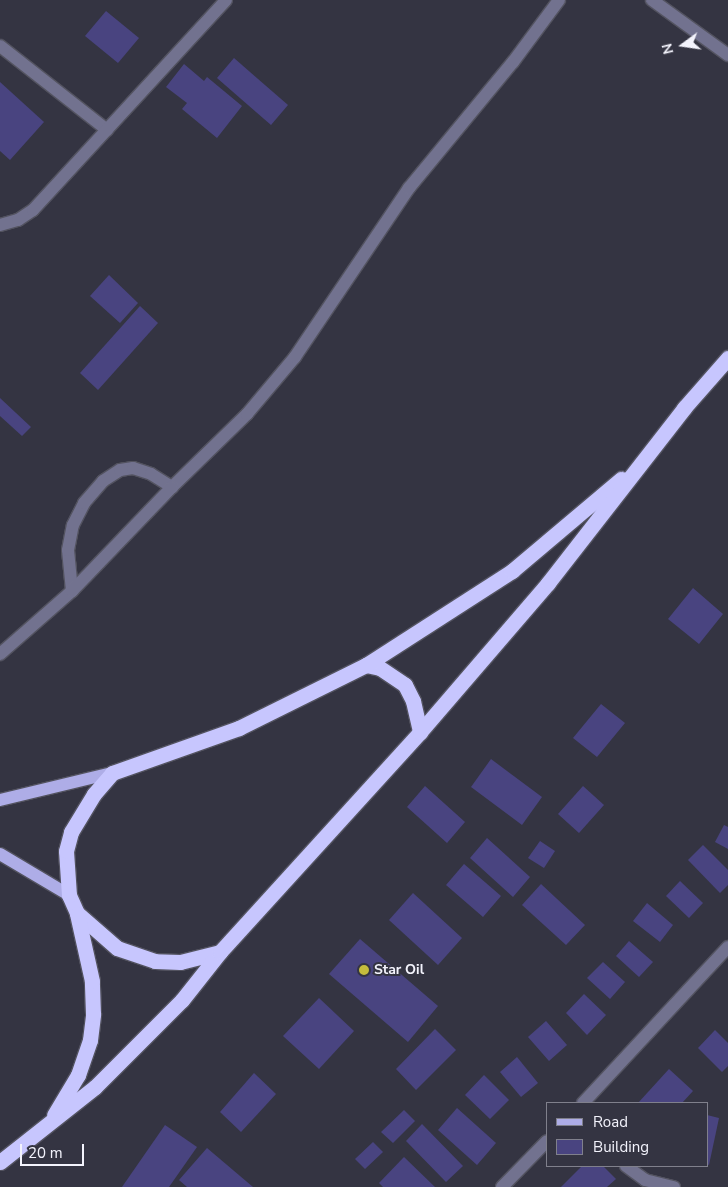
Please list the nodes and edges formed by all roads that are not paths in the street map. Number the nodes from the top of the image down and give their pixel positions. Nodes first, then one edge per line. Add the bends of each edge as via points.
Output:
1 (226, 0) edge
2 (559, 0) edge
3 (652, 0) edge
4 (0, 46) edge
5 (728, 55) edge
6 (107, 130) junction
7 (0, 225) edge
8 (728, 358) edge
9 (643, 460) junction
10 (172, 487) junction
11 (72, 591) junction
12 (0, 654) edge
13 (366, 665) junction
14 (420, 732) junction
15 (112, 773) junction
16 (0, 800) edge
17 (0, 854) edge
18 (69, 895) junction
19 (77, 912) junction
20 (728, 947) edge
21 (220, 952) junction
22 (583, 1102) edge
23 (48, 1125) junction
24 (546, 1142) edge
25 (0, 1162) edge
26 (627, 1167) edge
27 (502, 1187) edge
28 (674, 1187) edge

1 - 6 street
2 - 10 street via 513,62 409,188 295,357 247,414
3 - 5 street
4 - 6 street
6 - 7 street via 33,210 18,220
8 - 9 highway
9 - 13 highway via 512,571
9 - 14 highway via 548,583
10 - 11 street
10 - 11 street via 152,474 133,468 120,470 103,481 84,503 72,525 68,550
11 - 12 street
13 - 14 highway via 380,668 405,685 413,701
13 - 15 highway via 238,728
14 - 21 highway
15 - 16 main road
15 - 18 highway via 94,794 71,832 65,869
17 - 18 main road
18 - 19 highway
19 - 21 highway via 106,941 130,954 155,961 180,962
19 - 23 highway via 92,981 94,1014 90,1040 78,1075
20 - 22 street
21 - 23 highway via 154,1030 95,1087
23 - 25 highway
24 - 27 street
26 - 28 street via 645,1180

